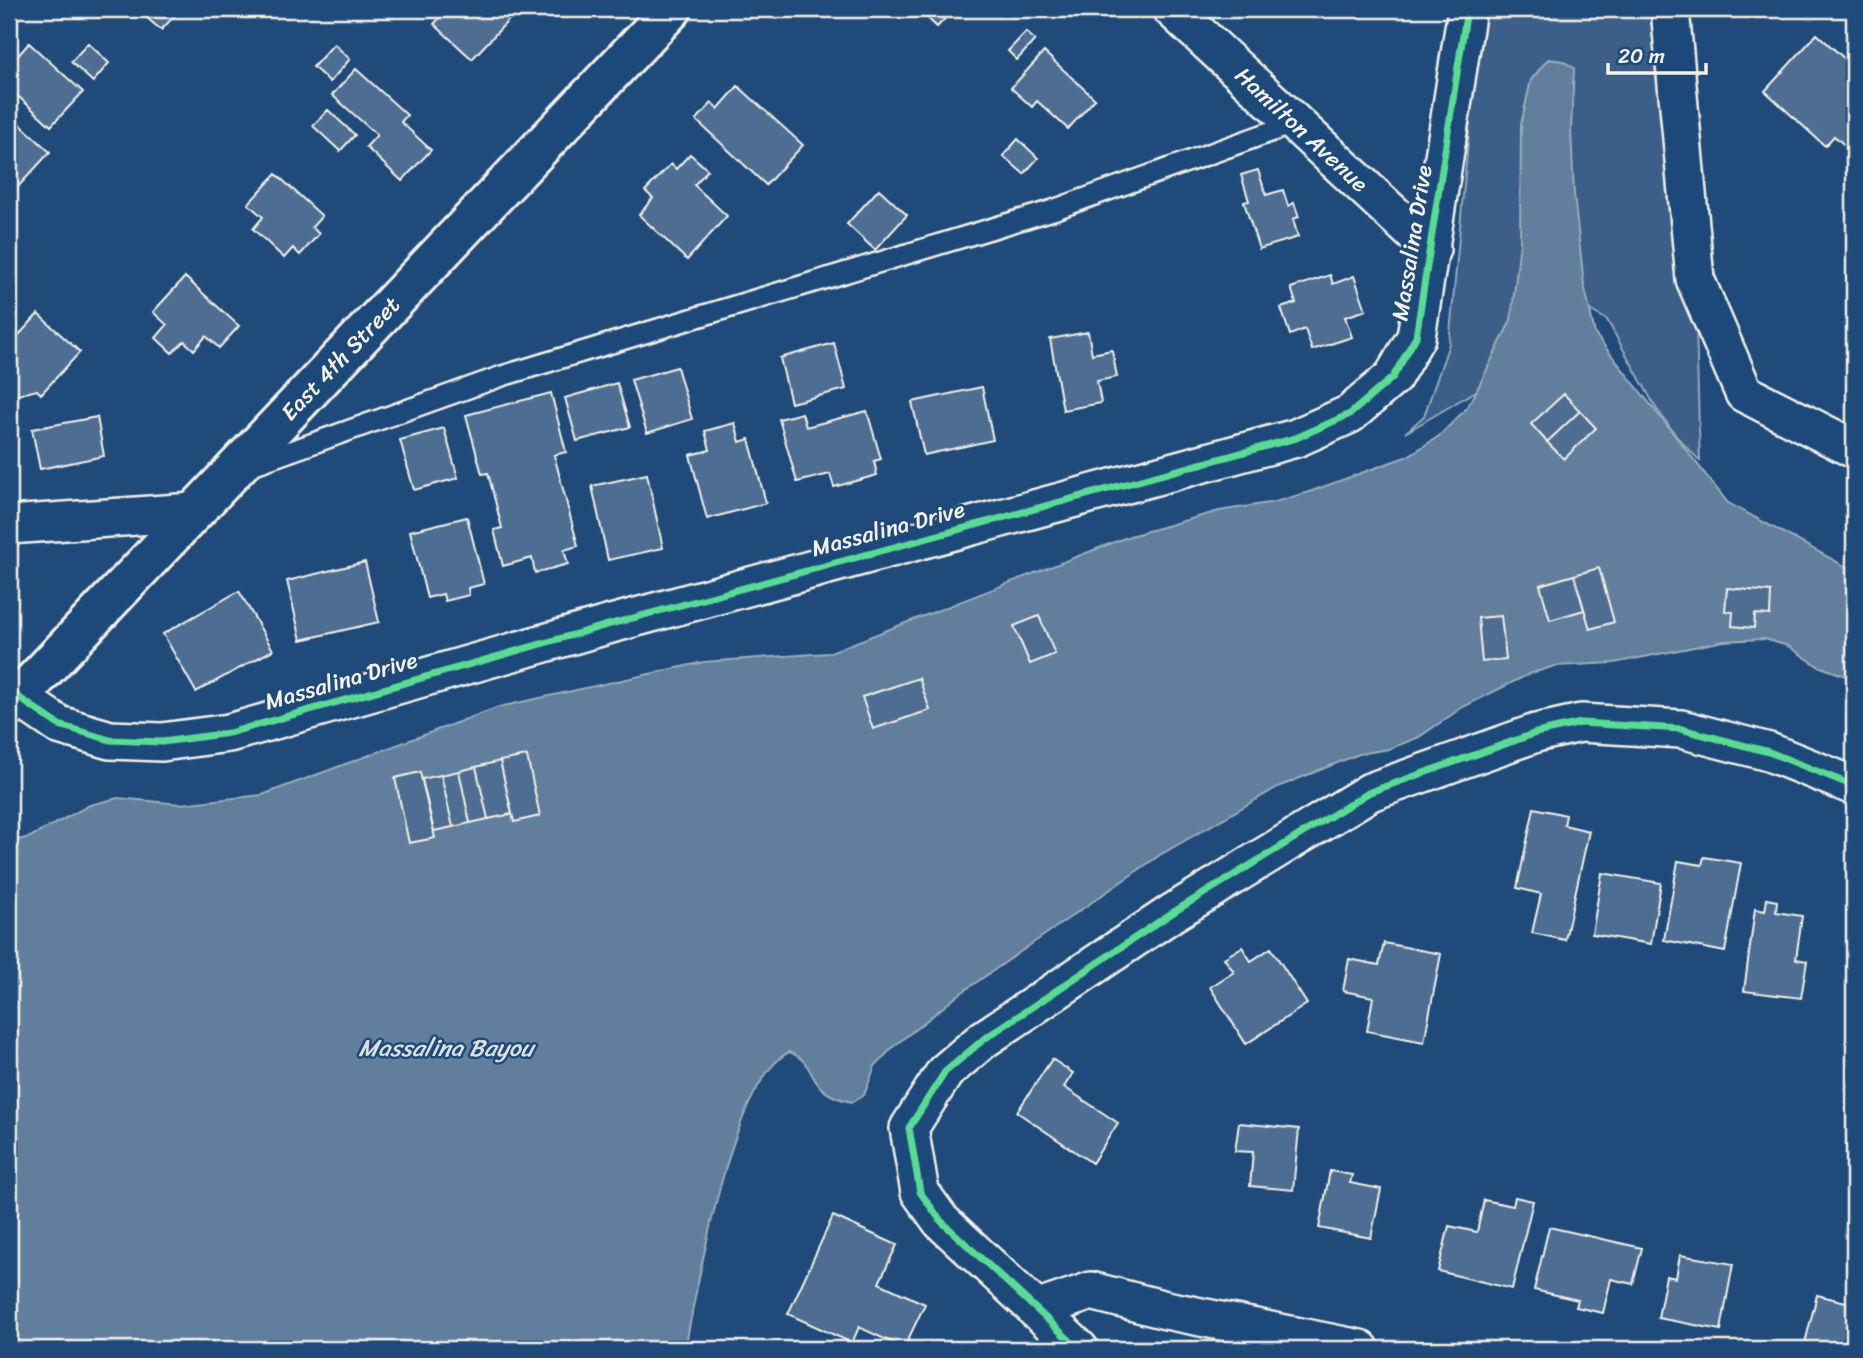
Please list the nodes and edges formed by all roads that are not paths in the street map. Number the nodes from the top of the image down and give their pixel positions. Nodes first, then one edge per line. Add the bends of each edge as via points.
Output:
1 (672, 9) edge
2 (1172, 9) edge
3 (1467, 9) edge
4 (1670, 9) edge
5 (1295, 123) junction
6 (1431, 249) junction
7 (1854, 449) edge
8 (232, 471) junction
9 (193, 512) junction
10 (9, 525) edge
11 (14, 702) edge
12 (1854, 786) edge
13 (1036, 1310) junction
14 (1079, 1349) edge
15 (1360, 1349) edge

1 - 8 street, East 4th Street
2 - 5 street, Hamilton Avenue
3 - 6 street, Massalina Drive
4 - 7 street via 1695,279 1744,393
5 - 6 street, Hamilton Avenue
5 - 8 lane via 1053,210 502,376
6 - 11 street, Massalina Drive via 1416,337 1393,377 1350,414 1296,438 229,733 162,742 110,740 59,724
8 - 9 street, East 4th Street
9 - 10 street
9 - 11 street, East 4th Street
12 - 13 street via 1769,752 1681,729 1581,723 1536,733 1370,792 1172,913 984,1039 945,1072 909,1128 920,1192 941,1221
13 - 14 street
13 - 15 street via 1091,1291

